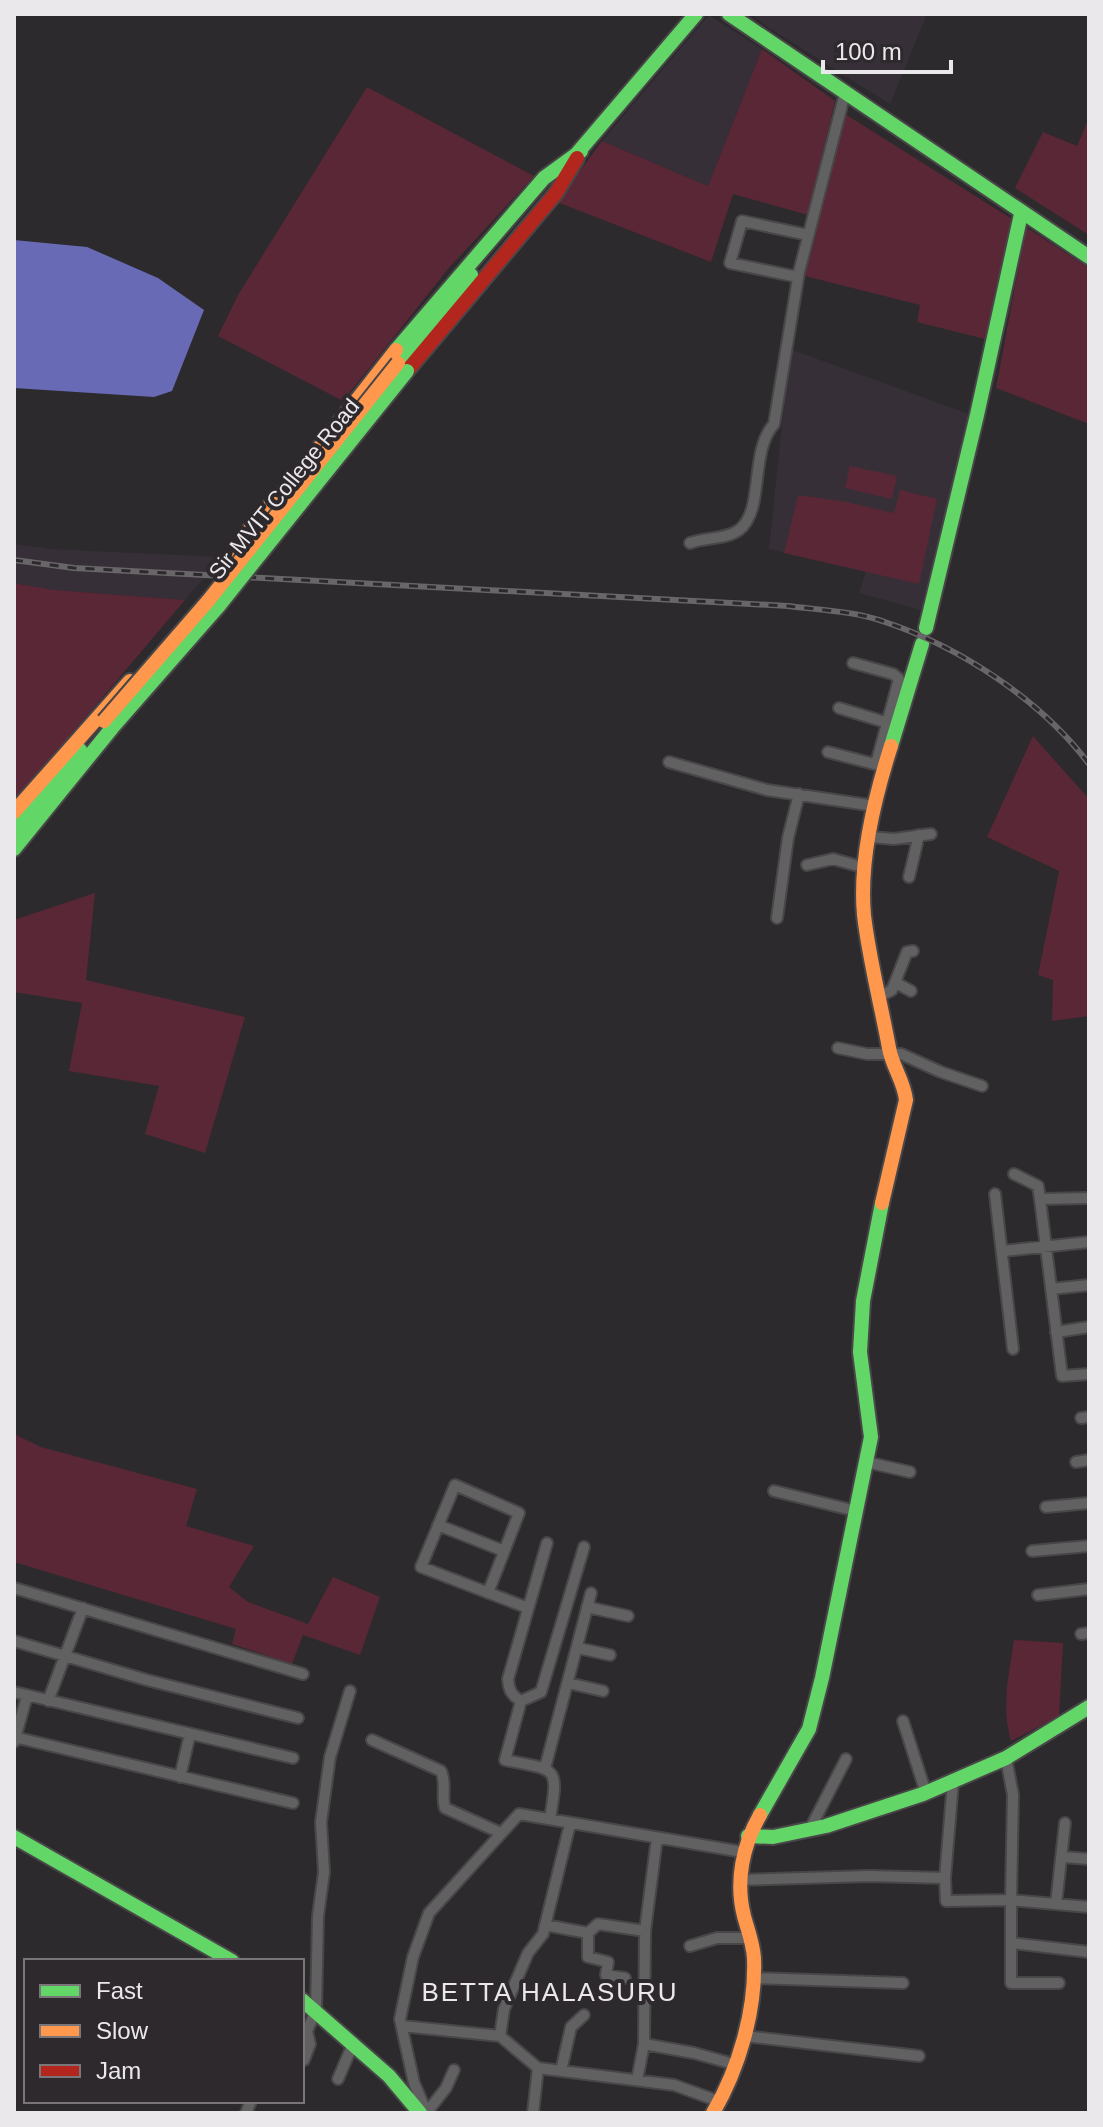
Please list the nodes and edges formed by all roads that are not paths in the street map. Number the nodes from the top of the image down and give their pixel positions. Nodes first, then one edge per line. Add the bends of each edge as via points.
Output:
1 (696, 14) edge
2 (729, 14) edge
3 (845, 93) junction
4 (581, 151) junction
5 (1021, 214) junction
6 (808, 235) junction
7 (1089, 257) edge
8 (798, 277) junction
9 (690, 543) dead end
10 (926, 628) dead end
11 (922, 644) dead end
12 (853, 663) dead end
13 (839, 708) dead end
14 (888, 723) junction
15 (108, 724) junction
16 (828, 752) dead end
17 (669, 762) dead end
18 (880, 765) junction
19 (799, 794) junction
20 (875, 806) junction
21 (14, 812) edge
22 (14, 830) edge
23 (931, 834) dead end
24 (919, 835) junction
25 (870, 837) junction
26 (14, 849) edge
27 (807, 865) dead end
28 (866, 868) junction
29 (909, 877) dead end
30 (777, 918) dead end
31 (913, 951) dead end
32 (896, 983) junction
33 (911, 991) dead end
34 (880, 996) junction
35 (838, 1048) dead end
36 (890, 1055) junction
37 (982, 1086) dead end
38 (1014, 1174) dead end
39 (995, 1194) dead end
40 (1089, 1198) edge
41 (1040, 1199) junction
42 (1089, 1242) edge
43 (1046, 1245) junction
44 (1003, 1251) junction
45 (1089, 1285) edge
46 (1051, 1289) junction
47 (1089, 1327) edge
48 (1056, 1332) junction
49 (1013, 1349) dead end
50 (1089, 1374) edge
51 (1089, 1460) edge
52 (866, 1462) junction
53 (1076, 1462) dead end
54 (910, 1472) dead end
55 (774, 1491) dead end
56 (1089, 1503) edge
57 (1046, 1507) dead end
58 (856, 1511) junction
59 (438, 1525) junction
60 (547, 1543) dead end
61 (1089, 1546) edge
62 (584, 1547) dead end
63 (504, 1551) junction
64 (1032, 1551) dead end
65 (14, 1588) edge
66 (1089, 1589) edge
67 (488, 1593) junction
68 (591, 1593) dead end
69 (1038, 1595) dead end
70 (587, 1607) junction
71 (83, 1608) junction
72 (528, 1608) junction
73 (628, 1616) dead end
74 (14, 1641) edge
75 (578, 1648) junction
76 (610, 1655) dead end
77 (64, 1656) junction
78 (303, 1674) dead end
79 (568, 1683) junction
80 (350, 1691) dead end
81 (603, 1691) dead end
82 (14, 1692) edge
83 (27, 1696) junction
84 (48, 1701) junction
85 (521, 1701) junction
86 (1089, 1707) edge
87 (298, 1718) dead end
88 (903, 1721) dead end
89 (190, 1734) junction
90 (14, 1740) edge
91 (372, 1740) dead end
92 (293, 1758) dead end
93 (1006, 1758) junction
94 (846, 1759) dead end
95 (545, 1768) junction
96 (180, 1777) junction
97 (953, 1782) junction
98 (926, 1793) junction
99 (293, 1803) dead end
100 (550, 1819) junction
101 (1065, 1823) dead end
102 (570, 1824) junction
103 (810, 1829) junction
104 (501, 1833) junction
105 (748, 1836) junction
106 (14, 1837) edge
107 (657, 1838) junction
108 (743, 1852) junction
109 (1063, 1857) junction
110 (1089, 1859) edge
111 (945, 1878) junction
112 (739, 1880) junction
113 (1011, 1900) junction
114 (1056, 1904) junction
115 (1089, 1907) edge
116 (545, 1925) junction
117 (645, 1931) junction
118 (588, 1933) junction
119 (752, 1938) junction
120 (1011, 1943) junction
121 (690, 1946) dead end
122 (1089, 1952) edge
123 (228, 1959) edge
124 (625, 1978) dead end
125 (752, 1978) junction
126 (903, 1983) dead end
127 (1059, 1983) dead end
128 (304, 2002) edge
129 (316, 2011) junction
130 (584, 2015) dead end
131 (402, 2026) junction
132 (500, 2036) junction
133 (744, 2036) junction
134 (353, 2044) junction
135 (644, 2044) junction
136 (919, 2056) dead end
137 (304, 2060) dead end
138 (737, 2065) junction
139 (538, 2068) junction
140 (454, 2070) dead end
141 (561, 2071) junction
142 (338, 2079) dead end
143 (637, 2080) junction
144 (717, 2107) edge
145 (425, 2113) edge
146 (533, 2113) edge

1 - 4 street, Sir MVIT College Road
2 - 3 street
3 - 5 street
3 - 6 street
4 - 15 street, Sir MVIT College Road, bridge via 556,193 402,367 217,608
4 - 21 street, Sir MVIT College Road via 544,178 460,273 254,523 237,562
5 - 7 street
5 - 10 street
6 - 8 street
6 - 8 street via 742,221 730,263
8 - 9 street via 774,424 762,441 752,506 742,528
11 - 18 street
12 - 14 street via 899,679
13 - 14 street
14 - 18 street
15 - 22 street, Sir MVIT College Road
15 - 26 street, Sir MVIT College Road
16 - 18 street
17 - 19 street
18 - 20 street
19 - 20 street
19 - 30 street
20 - 25 street
23 - 24 street
24 - 25 street
24 - 29 street
25 - 28 street
27 - 28 street via 833,859
28 - 34 street via 864,913
31 - 32 street via 907,952
32 - 33 street
32 - 34 street
34 - 36 street
35 - 36 street
36 - 37 street via 912,1058
36 - 52 street via 906,1100 863,1301 860,1352 871,1437
38 - 41 street via 1038,1186
39 - 44 street
40 - 41 street
41 - 43 street
42 - 43 street
43 - 44 street
43 - 46 street
44 - 49 street
45 - 46 street
46 - 48 street
47 - 48 street
48 - 50 street via 1062,1376
51 - 53 street
52 - 54 street
52 - 58 street
55 - 58 street
56 - 57 street
58 - 105 street via 809,1729
59 - 63 street
59 - 63 street via 455,1485 519,1513
59 - 67 street via 421,1567
60 - 72 street
61 - 64 street
62 - 85 street via 541,1692
63 - 67 street
65 - 71 street
66 - 69 street
67 - 72 street
68 - 70 street
70 - 73 street
70 - 75 street
71 - 77 street
71 - 78 street
72 - 85 street via 508,1679 513,1697
74 - 77 street
75 - 76 street
75 - 79 street
77 - 84 street
77 - 87 street
79 - 81 street
79 - 95 street
80 - 129 street via 330,1757 321,1822 324,1872
82 - 83 street
83 - 84 street
83 - 90 street
84 - 89 street
85 - 95 street via 505,1760
86 - 93 street
88 - 98 street
89 - 92 street
89 - 96 street
90 - 96 street
91 - 104 street via 441,1771 446,1780 445,1808
93 - 97 street
93 - 113 street via 1013,1795
94 - 103 street
95 - 100 street via 556,1782
96 - 99 street
97 - 98 street
97 - 111 street
98 - 103 street
100 - 102 street
100 - 104 street via 519,1814
101 - 109 street
102 - 107 street
102 - 116 street
103 - 105 street
104 - 131 street via 429,1913 404,1991
105 - 108 street
106 - 123 street
107 - 108 street
107 - 117 street
108 - 112 street
109 - 110 street
109 - 114 street
111 - 112 street
111 - 113 street via 946,1901
112 - 119 street
113 - 114 street
113 - 120 street
114 - 115 street
116 - 118 street
116 - 132 street via 504,2009
117 - 118 street via 598,1924
117 - 135 street
118 - 124 street via 588,1957 608,1962 606,1975
119 - 121 street via 717,1938
119 - 125 street
120 - 122 street
120 - 127 street via 1011,1983
125 - 126 street
125 - 133 street
128 - 129 street
129 - 134 street
129 - 137 street
130 - 141 street via 571,2027
131 - 132 street
131 - 145 street
132 - 139 street
133 - 136 street
133 - 138 street
134 - 142 street
134 - 145 street
135 - 138 street
135 - 143 street
138 - 144 street
139 - 141 street
139 - 146 street
140 - 145 street
141 - 143 street
143 - 144 street via 674,2085

